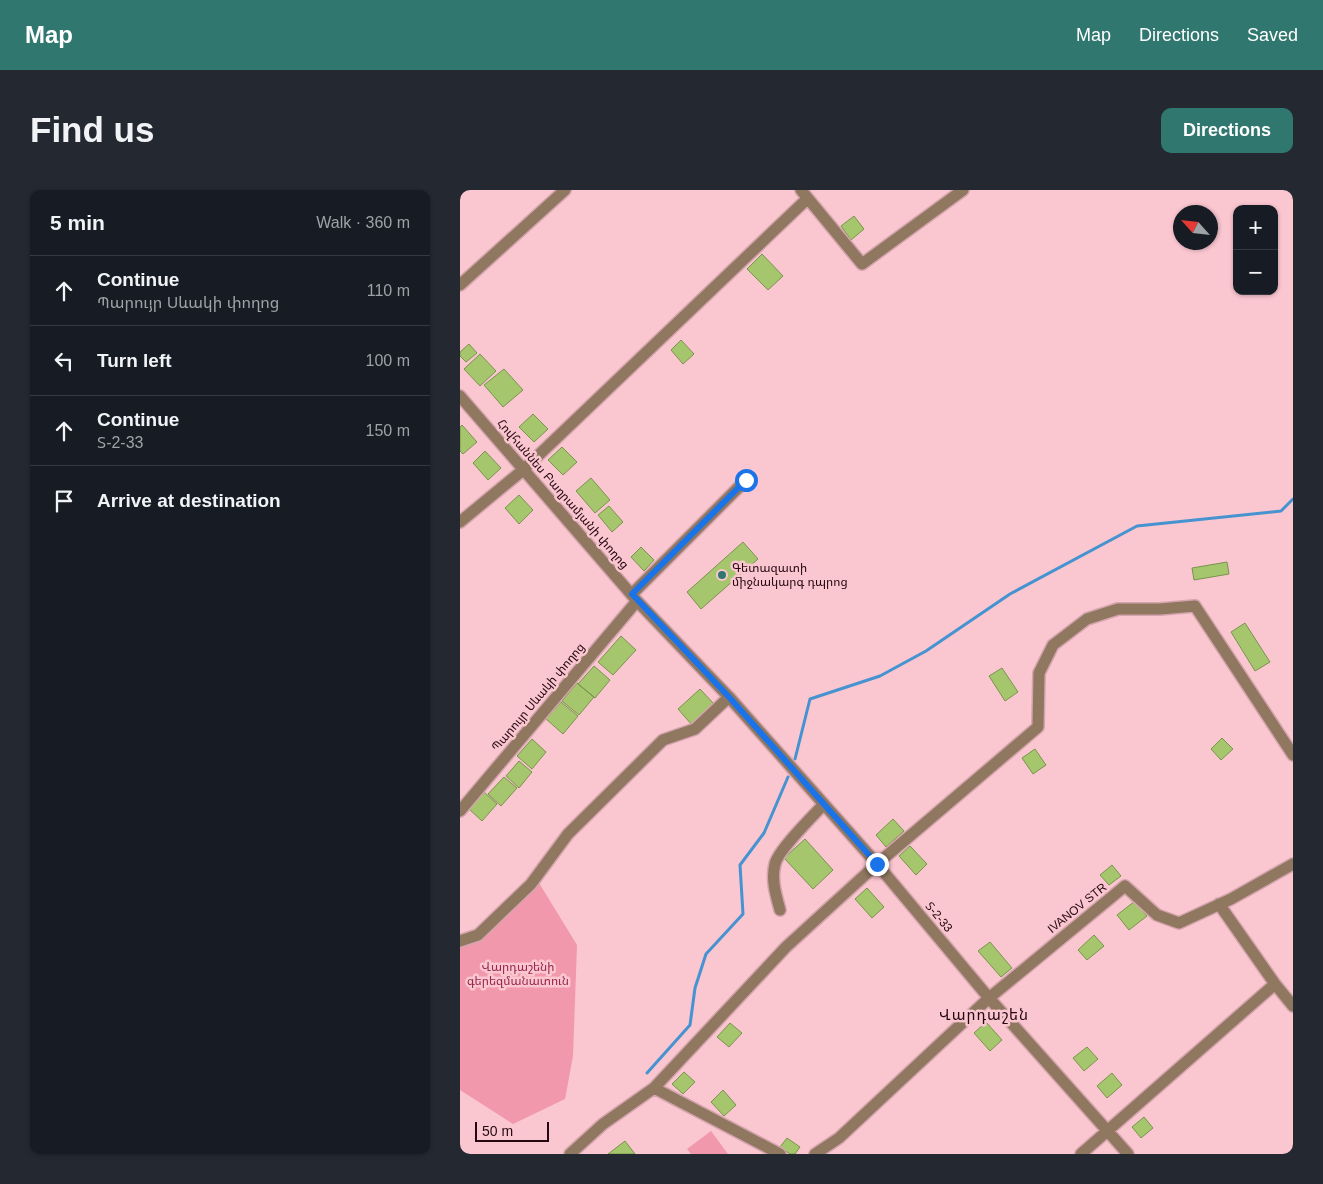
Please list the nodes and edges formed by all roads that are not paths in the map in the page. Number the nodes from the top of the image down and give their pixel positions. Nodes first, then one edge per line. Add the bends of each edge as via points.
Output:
1 (565, 190) edge
2 (963, 190) edge
3 (804, 194) edge
4 (460, 285) edge
5 (460, 396) edge
6 (523, 470) junction
7 (746, 480) dead end
8 (460, 522) edge
9 (635, 597) junction
10 (729, 697) junction
11 (1293, 754) edge
12 (824, 804) junction
13 (460, 811) edge
14 (877, 864) junction
15 (1293, 864) edge
16 (1219, 904) junction
17 (780, 910) dead end
18 (460, 941) edge
19 (1275, 984) junction
20 (989, 998) junction
21 (1293, 1006) edge
22 (654, 1088) junction
23 (1106, 1132) junction
24 (570, 1154) edge
25 (780, 1154) edge
26 (815, 1154) edge
27 (1081, 1154) edge
28 (1128, 1154) edge

1 - 4 street
2 - 3 street via 862,264
3 - 6 street
5 - 6 street, Հովհաննես Բաղրամյանի փողոց / Տ-2-33
6 - 8 street
6 - 9 street, Հովհաննես Բաղրամյանի փողոց / Տ-2-33
7 - 9 street, Պարույր Սևակի փողոց
9 - 10 street, Հովհաննես Բաղրամյանի փողոց / Տ-2-33
9 - 13 street, Պարույր Սևակի փողոց
10 - 12 street, Տ-2-33 / Տ-2-33
10 - 18 street via 695,729 664,740 568,834 531,884 478,935
11 - 14 street via 1195,606 1118,609 1087,619 1053,645 1039,673 1038,727
12 - 14 street, Տ-2-33 / Տ-2-33
12 - 17 street via 775,863 773,882
14 - 20 street, Տ-2-33 / Տ-2-33
14 - 22 street via 786,947
15 - 16 street, IVANOV STR
16 - 19 street
16 - 20 street, IVANOV STR via 1179,923 1157,915 1125,886
19 - 21 street
19 - 23 street
20 - 23 street, Տ-2-33 / Տ-2-33
20 - 26 street via 839,1138
22 - 24 street via 603,1124
22 - 25 street
23 - 27 street
23 - 28 street, Տ-2-33 / Տ-2-33

